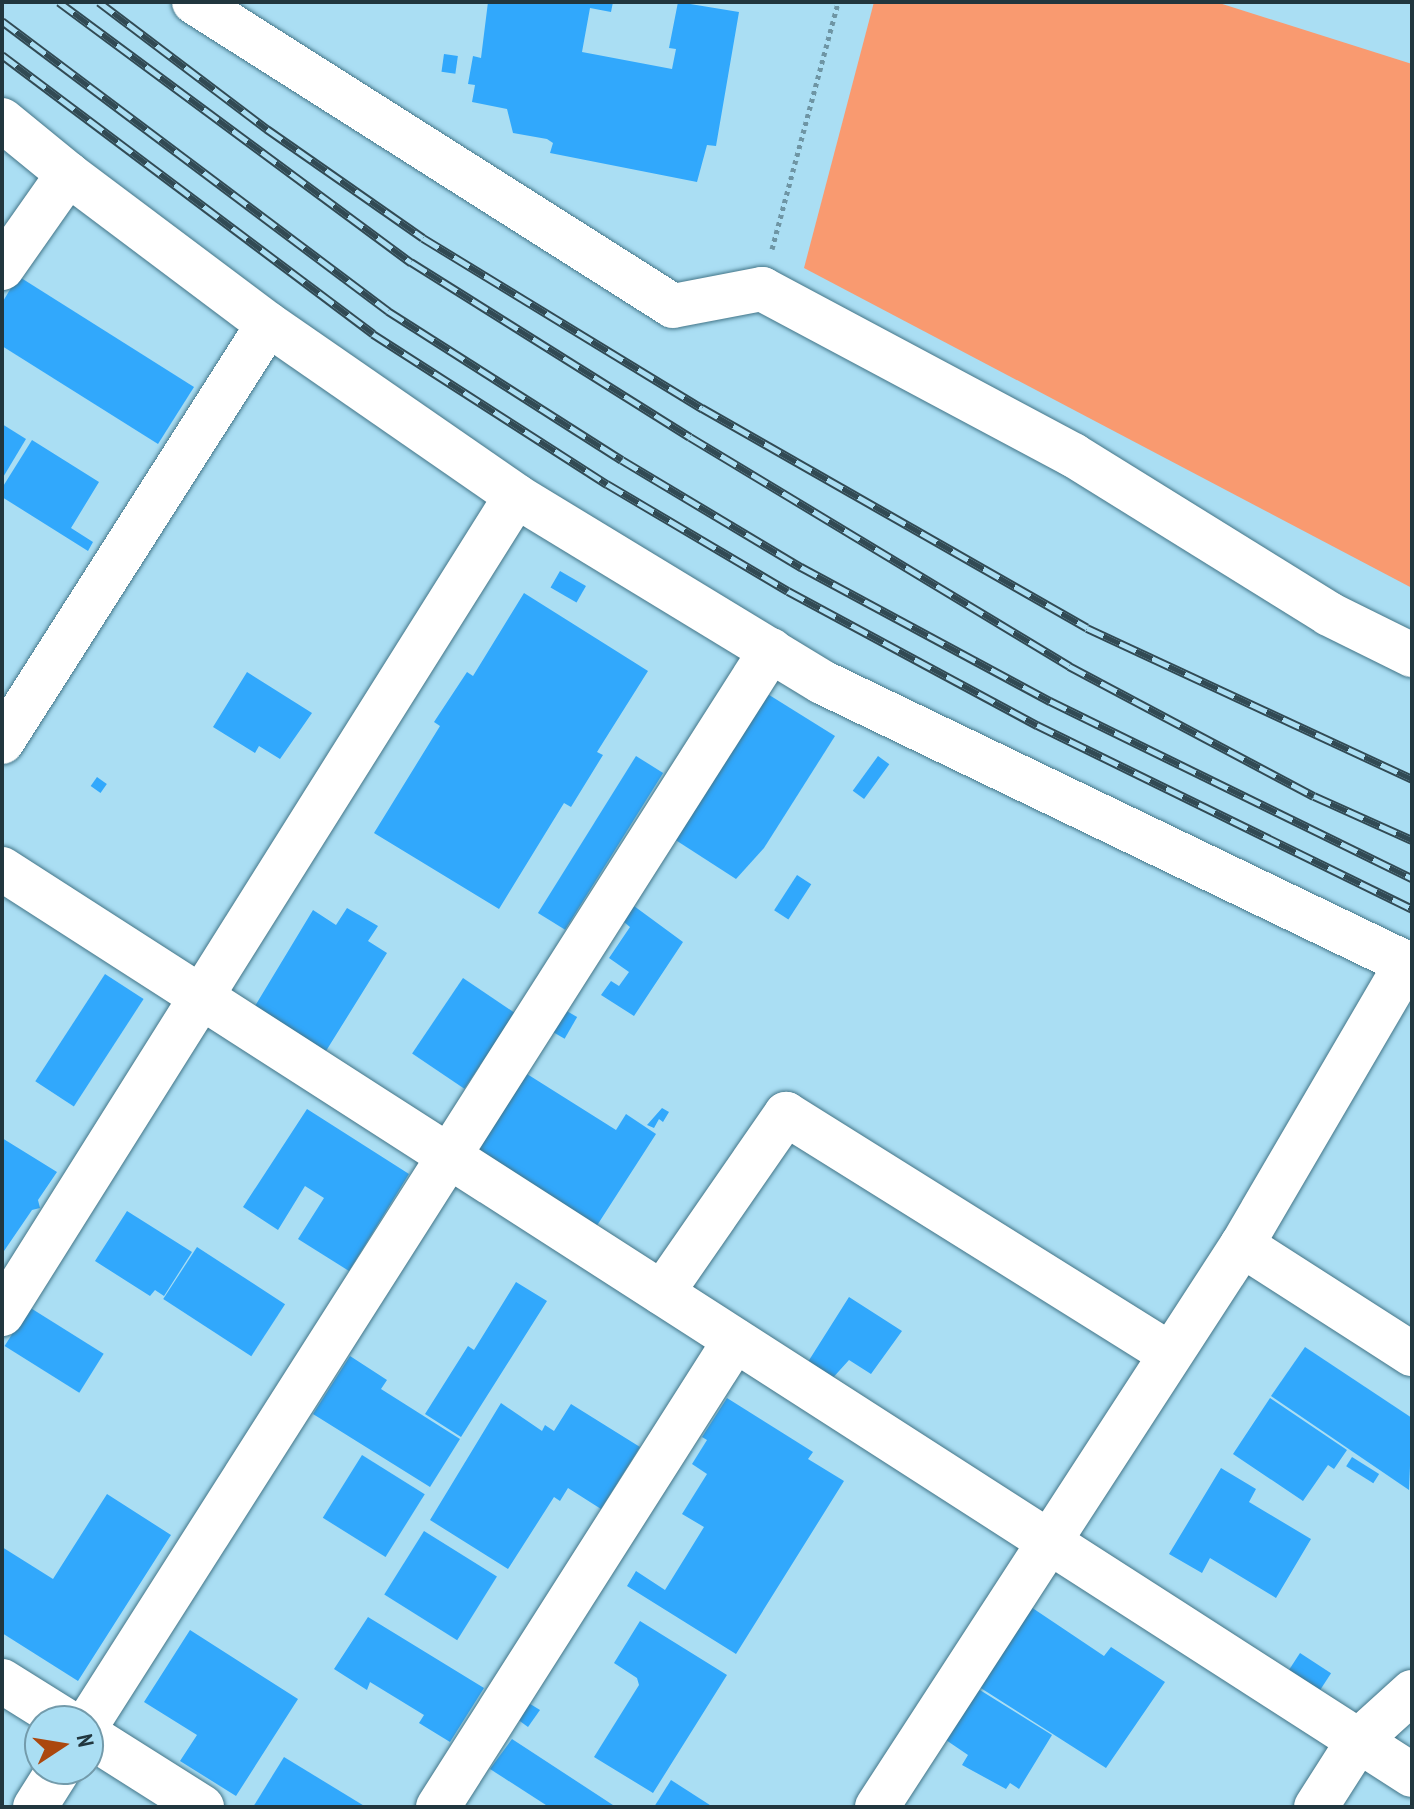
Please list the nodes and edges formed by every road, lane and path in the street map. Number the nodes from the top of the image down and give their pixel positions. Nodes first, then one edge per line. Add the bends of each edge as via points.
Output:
1 (194, 2) edge
2 (838, 2) edge
3 (2, 120) edge
4 (68, 174) junction
5 (2, 268) edge
6 (762, 289) junction
7 (268, 324) junction
8 (516, 496) junction
9 (771, 650) junction
10 (1412, 655) edge
11 (2, 742) edge
12 (2, 869) edge
13 (1409, 965) edge
14 (203, 998) junction
15 (449, 1156) junction
16 (1242, 1245) junction
17 (662, 1293) junction
18 (2, 1314) edge
19 (735, 1340) junction
20 (1170, 1354) junction
21 (1412, 1354) edge
22 (1049, 1542) junction
23 (2, 1681) edge
24 (1412, 1692) edge
25 (40, 1705) edge
26 (99, 1705) edge
27 (1358, 1741) junction
28 (104, 1745) edge
29 (1412, 1775) edge
30 (49, 1785) edge
31 (35, 1807) edge
32 (202, 1807) edge
33 (438, 1807) edge
34 (877, 1807) edge
35 (1316, 1807) edge

1 - 6 street via 673,306
2 - 6 path
3 - 4 street
4 - 5 street
4 - 7 street
6 - 10 street via 1073,455 1329,614
7 - 8 street
7 - 11 street
8 - 9 street
8 - 14 street
9 - 13 street via 822,682
9 - 15 street
12 - 14 street
13 - 16 street
14 - 15 street
14 - 18 street
15 - 17 street
15 - 26 street
16 - 20 street
16 - 21 street
17 - 19 street
17 - 20 street via 786,1114
19 - 22 street
19 - 33 street
20 - 22 street
22 - 27 street
22 - 34 street
23 - 25 street
24 - 27 street
27 - 29 street
27 - 35 street
28 - 32 street
30 - 31 street

